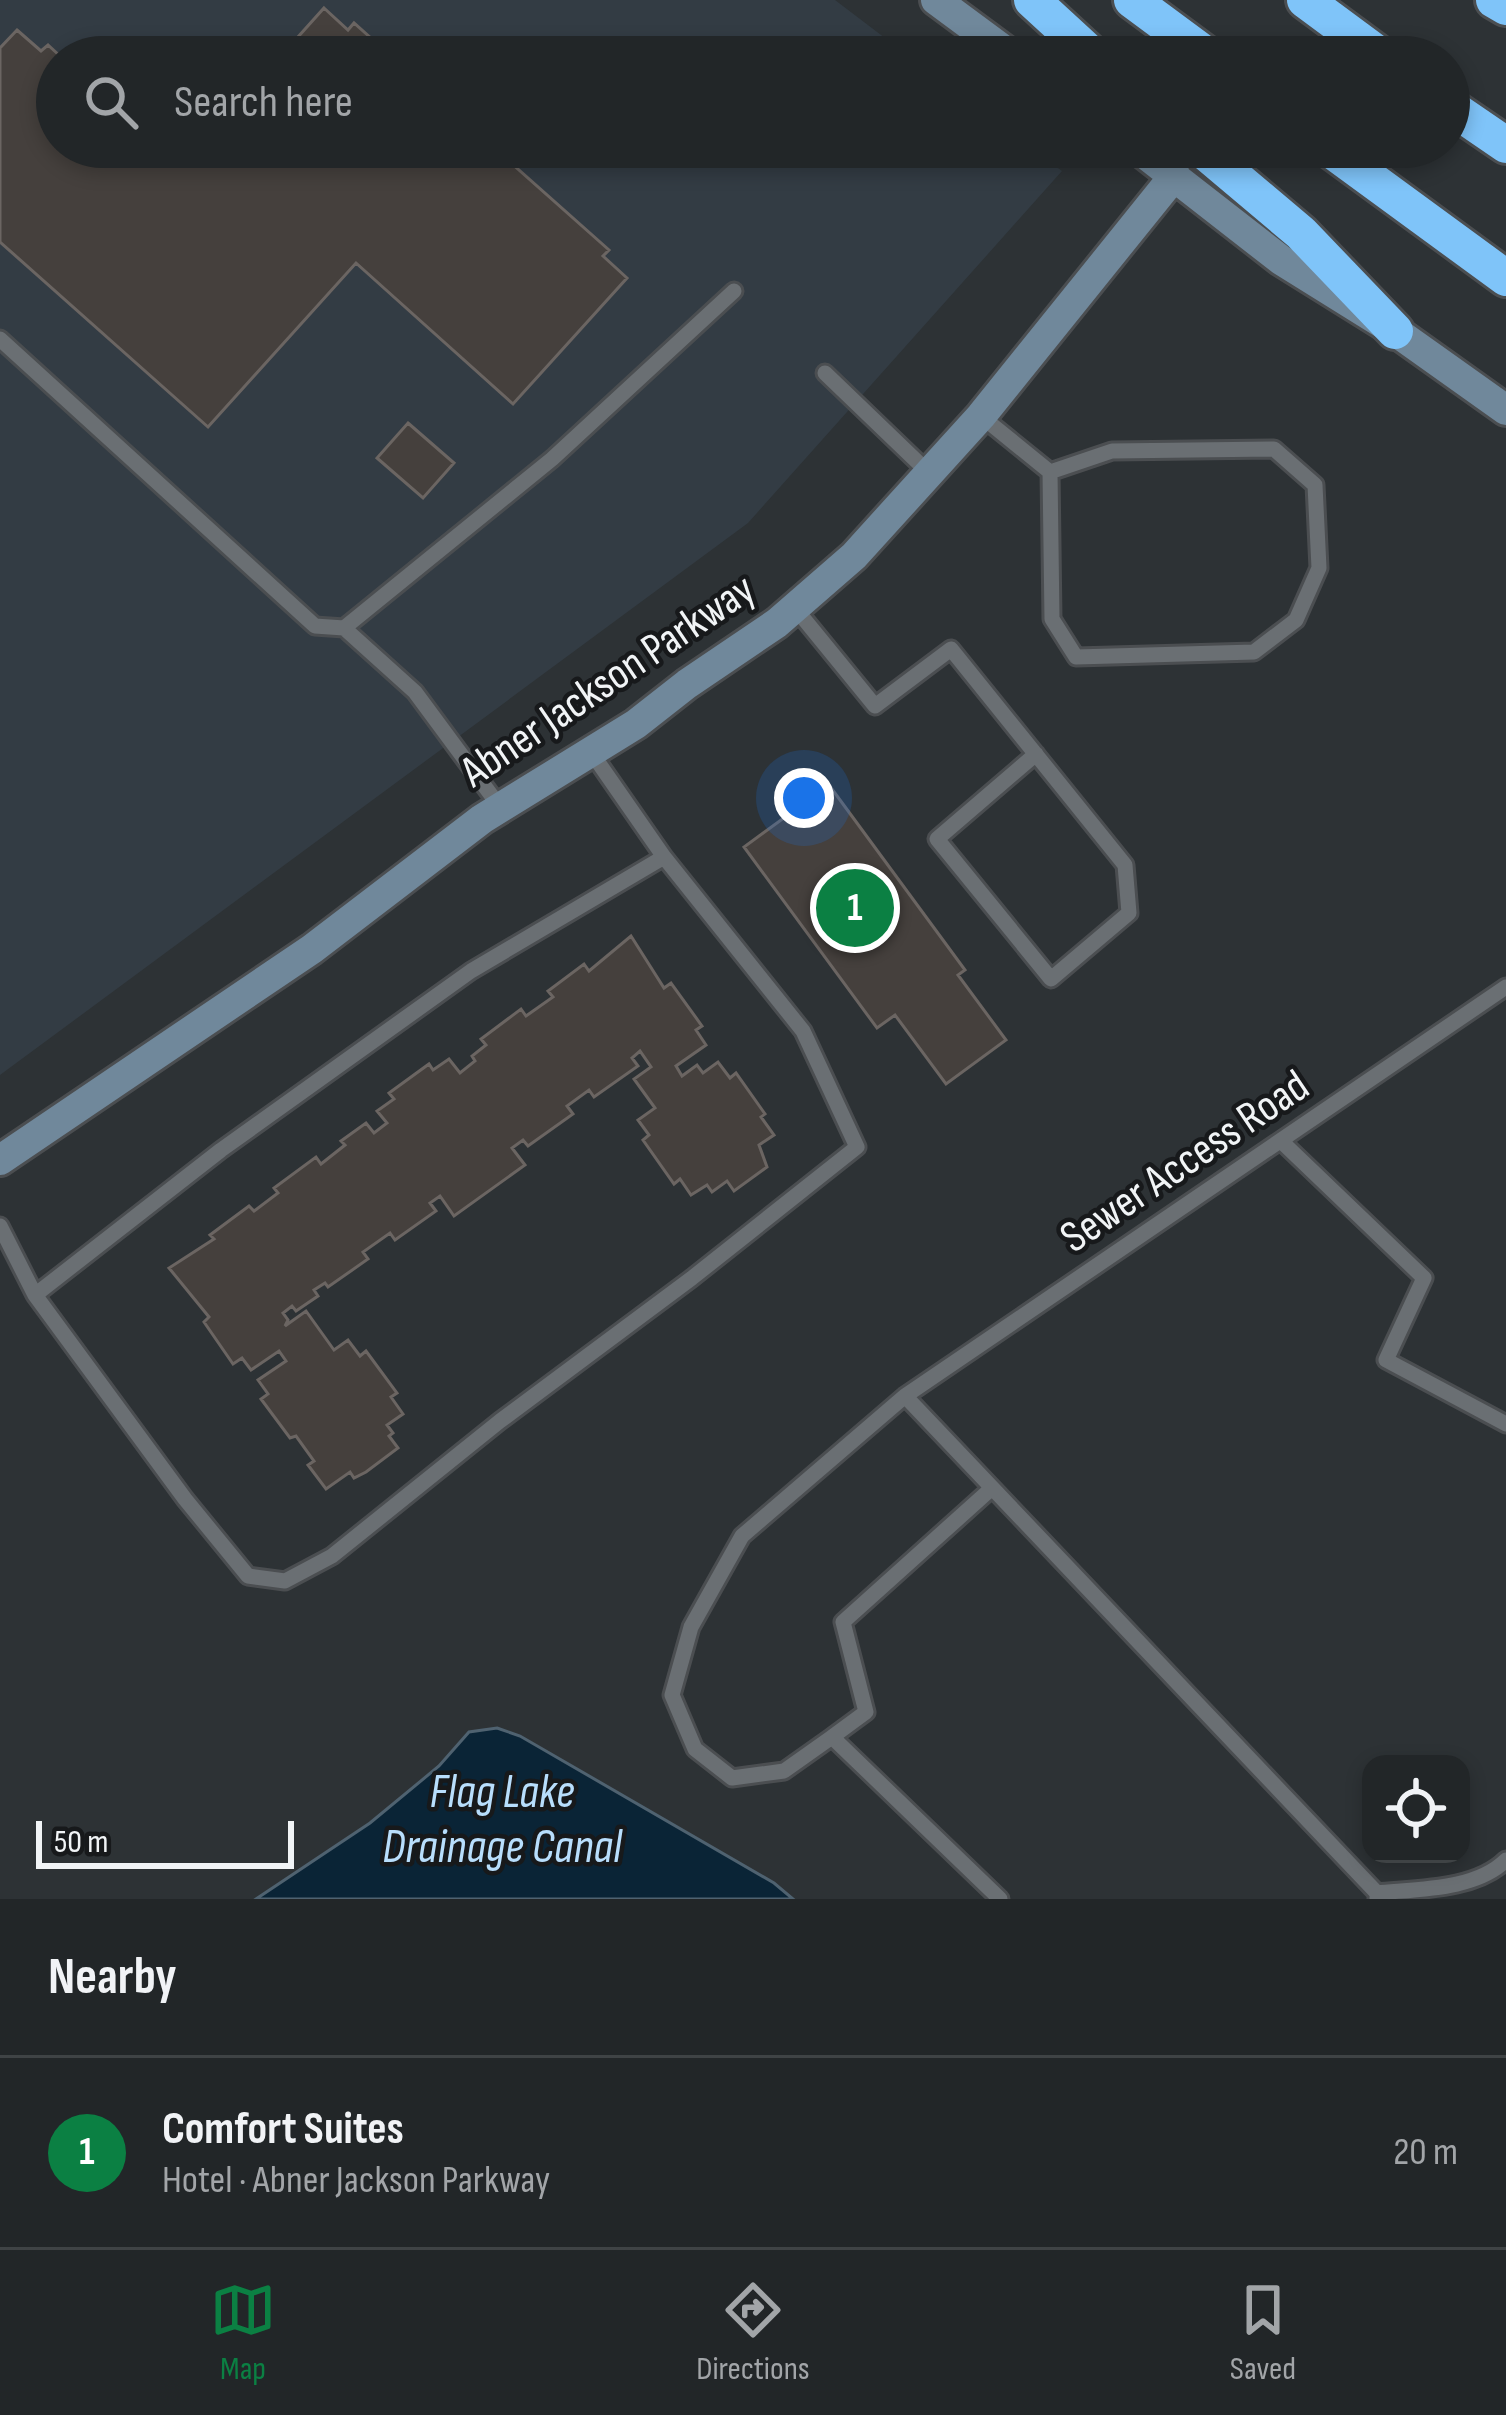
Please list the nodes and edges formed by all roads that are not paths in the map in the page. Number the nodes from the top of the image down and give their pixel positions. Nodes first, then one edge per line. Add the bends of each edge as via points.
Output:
1 (936, 0) edge
2 (1032, 0) edge
3 (1132, 0) edge
4 (1305, 0) edge
5 (1494, 0) edge
6 (1506, 7) edge
7 (985, 36) edge
8 (1071, 36) edge
9 (1181, 36) edge
10 (1354, 36) edge
11 (1470, 120) edge
12 (1506, 145) edge
13 (1165, 168) edge
14 (1224, 168) edge
15 (1357, 168) edge
16 (1175, 175) junction
17 (1506, 278) edge
18 (734, 291) dead end
19 (1395, 332) junction
20 (0, 339) edge
21 (825, 373) dead end
22 (1506, 410) edge
23 (981, 416) junction
24 (1050, 472) junction
25 (929, 473) junction
26 (795, 608) junction
27 (344, 628) junction
28 (591, 752) junction
29 (1036, 754) junction
30 (500, 807) junction
31 (664, 857) junction
32 (1506, 987) edge
33 (1280, 1141) junction
34 (0, 1160) edge
35 (0, 1226) edge
36 (35, 1295) junction
37 (905, 1396) junction
38 (1506, 1424) edge
39 (992, 1488) junction
40 (832, 1737) junction
41 (1506, 1860) edge
42 (1377, 1896) edge
43 (1000, 1899) edge

1 - 7 street
2 - 8 highway
3 - 9 highway
4 - 10 highway
5 - 6 highway
11 - 12 highway
13 - 16 street
14 - 19 highway
15 - 17 highway
16 - 19 street via 1281,260
16 - 23 street, Abner Jackson Parkway
18 - 27 lane via 552,459
19 - 22 street
20 - 27 lane via 315,626
21 - 25 lane
23 - 24 lane
23 - 25 street, Abner Jackson Parkway
24 - 24 lane via 1052,619 1076,657 1254,652 1296,620 1319,568 1315,485 1274,448 1112,451
25 - 26 street, Abner Jackson Parkway
26 - 28 street, Abner Jackson Parkway
26 - 29 lane via 875,706 951,649
27 - 30 lane via 415,692
28 - 30 street, Abner Jackson Parkway
28 - 31 lane
29 - 29 lane via 1125,865 1129,913 1051,980 937,839
30 - 34 street, Abner Jackson Parkway via 311,949
31 - 36 lane via 471,971
31 - 36 lane via 803,1031 857,1147 332,1556 285,1581 248,1576
32 - 33 lane, Sewer Access Road
33 - 37 lane, Sewer Access Road
33 - 38 lane via 1424,1278 1386,1360
35 - 36 lane
37 - 39 lane
37 - 40 lane, Sewer Access Road via 742,1536 691,1627 672,1695 695,1749 732,1778 784,1771
39 - 40 lane via 843,1622 866,1712
39 - 42 lane
40 - 43 lane
41 - 42 lane via 1493,1873

